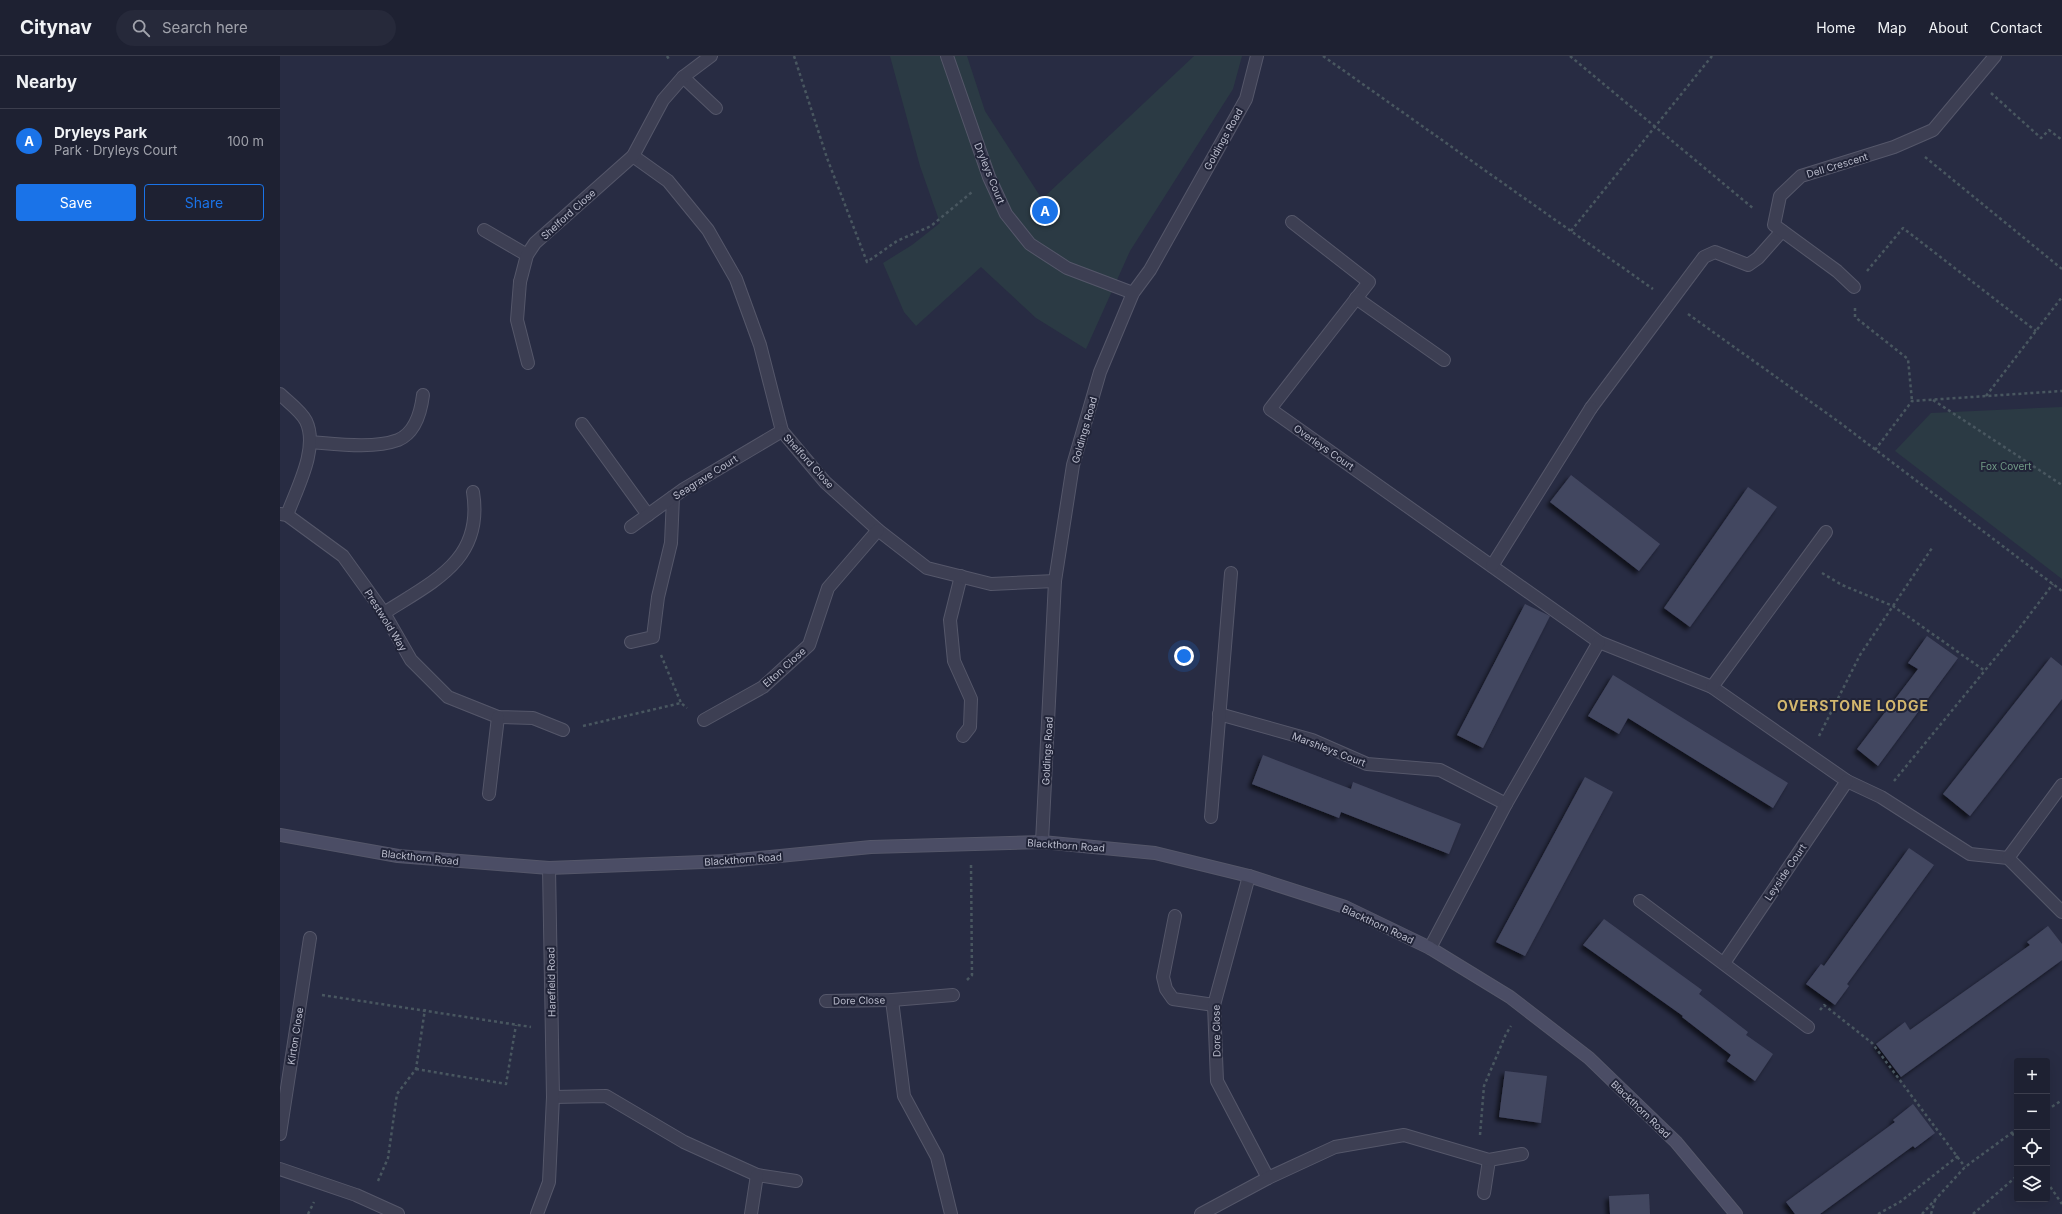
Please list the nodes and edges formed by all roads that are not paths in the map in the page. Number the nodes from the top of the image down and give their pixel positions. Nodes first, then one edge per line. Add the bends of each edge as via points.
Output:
1 (711, 56) edge
2 (947, 56) edge
3 (1257, 56) edge
4 (1995, 56) edge
5 (683, 77) junction
6 (716, 108) dead end
7 (633, 156) junction
8 (1292, 222) dead end
9 (1778, 228) junction
10 (484, 230) dead end
11 (527, 255) junction
12 (1854, 287) road end
13 (1133, 293) junction
14 (1356, 298) junction
15 (1444, 360) dead end
16 (528, 363) dead end
17 (280, 394) edge
18 (422, 395) dead end
19 (582, 424) dead end
20 (782, 431) junction
21 (311, 442) junction
22 (473, 492) dead end
23 (673, 497) junction
24 (284, 514) edge
25 (648, 515) junction
26 (631, 527) dead end
27 (878, 530) junction
28 (1826, 532) dead end
29 (1492, 566) junction
30 (1231, 573) dead end
31 (961, 576) junction
32 (1055, 581) junction
33 (384, 613) junction
34 (631, 642) dead end
35 (1600, 642) junction
36 (1712, 687) junction
37 (1219, 714) junction
38 (498, 717) junction
39 (704, 720) road end
40 (563, 730) road end
41 (963, 736) dead end
42 (1847, 781) junction
43 (2062, 785) edge
44 (489, 794) dead end
45 (1506, 804) junction
46 (1211, 817) dead end
47 (280, 835) edge
48 (1042, 842) junction
49 (2008, 858) junction
50 (549, 868) junction
51 (1249, 876) junction
52 (1640, 901) dead end
53 (2062, 912) edge
54 (1176, 916) dead end
55 (310, 938) dead end
56 (1430, 948) junction
57 (1724, 963) junction
58 (953, 995) road end
59 (892, 1000) junction
60 (826, 1001) dead end
61 (1214, 1006) junction
62 (1808, 1027) road end
63 (553, 1097) junction
64 (280, 1134) edge
65 (1522, 1154) dead end
66 (1484, 1158) junction
67 (280, 1170) edge
68 (757, 1174) junction
69 (1268, 1178) junction
70 (796, 1181) dead end
71 (1484, 1193) dead end
72 (398, 1214) edge
73 (537, 1214) edge
74 (751, 1214) edge
75 (951, 1214) edge
76 (1201, 1214) edge
77 (1736, 1214) edge

1 - 5 street, Shelford Close
2 - 13 street, Dryleys Court via 989,177 1006,214 1030,244 1067,268
3 - 13 street, Goldings Road via 1246,99 1150,270
4 - 9 street, Dell Crescent via 1933,130 1894,147 1801,176 1780,196
5 - 6 street
5 - 7 street, Shelford Close via 663,100
7 - 11 street, Shelford Close via 535,244
7 - 20 street, Shelford Close via 668,181 708,230 736,279 760,345
8 - 14 street, Overleys Court via 1369,282
9 - 12 street via 1837,271
9 - 29 street via 1758,258 1748,265 1715,252 1704,256 1591,408
10 - 11 street
11 - 16 street, Shelford Close via 520,282 517,320
13 - 32 street, Goldings Road via 1100,372 1074,465
14 - 15 street
14 - 29 street, Overleys Court via 1270,409
17 - 21 street via 306,420
18 - 21 street via 418,416 412,428 398,440 361,446
19 - 25 street
20 - 23 street, Seagrave Court
20 - 27 street, Shelford Close via 826,482
21 - 24 street via 309,456
22 - 33 street via 475,523 464,551 450,568 432,582
23 - 25 street, Seagrave Court
23 - 34 street via 671,543 658,597 653,637
24 - 33 street, Prestwold Way via 343,556
25 - 26 street, Seagrave Court
27 - 31 street, Shelford Close via 927,568
27 - 39 street, Elton Close via 828,588 809,644 763,687
28 - 36 street
29 - 35 street, Overleys Court
30 - 37 street
31 - 32 street, Shelford Close via 991,584
31 - 41 street via 950,620 954,660 970,699 970,727
32 - 48 street, Goldings Road
33 - 38 street, Prestwold Way via 411,660 448,697
35 - 36 street
35 - 45 street
36 - 42 street
37 - 45 street, Marshleys Court via 1312,740 1367,764 1440,770
37 - 46 street
38 - 40 street, Prestwold Way via 533,718
38 - 44 street
42 - 49 street via 1881,797 1970,854
42 - 57 street, Leyside Court
43 - 49 street
45 - 56 street
47 - 50 street, Blackthorn Road via 398,856
48 - 50 street, Blackthorn Road via 871,847 729,861
48 - 51 street, Blackthorn Road via 1155,853
49 - 53 street
50 - 63 street, Harefield Road
51 - 56 street, Blackthorn Road via 1345,907
51 - 61 street, Dore Close
52 - 57 street
54 - 61 street via 1163,977 1166,989 1172,998
55 - 64 street, Kirton Close
56 - 77 street, Blackthorn Road via 1510,997 1589,1058 1676,1142
57 - 62 street
58 - 59 street, Dore Close
59 - 60 street, Dore Close
59 - 75 street, Dore Close via 904,1096 937,1156
61 - 69 street, Dore Close via 1217,1080
63 - 68 street via 606,1096 684,1142
63 - 73 street, Harefield Road via 549,1182
65 - 66 street
66 - 69 street via 1404,1135 1335,1147
66 - 71 street
67 - 72 street
68 - 70 street
68 - 74 street
69 - 76 street

